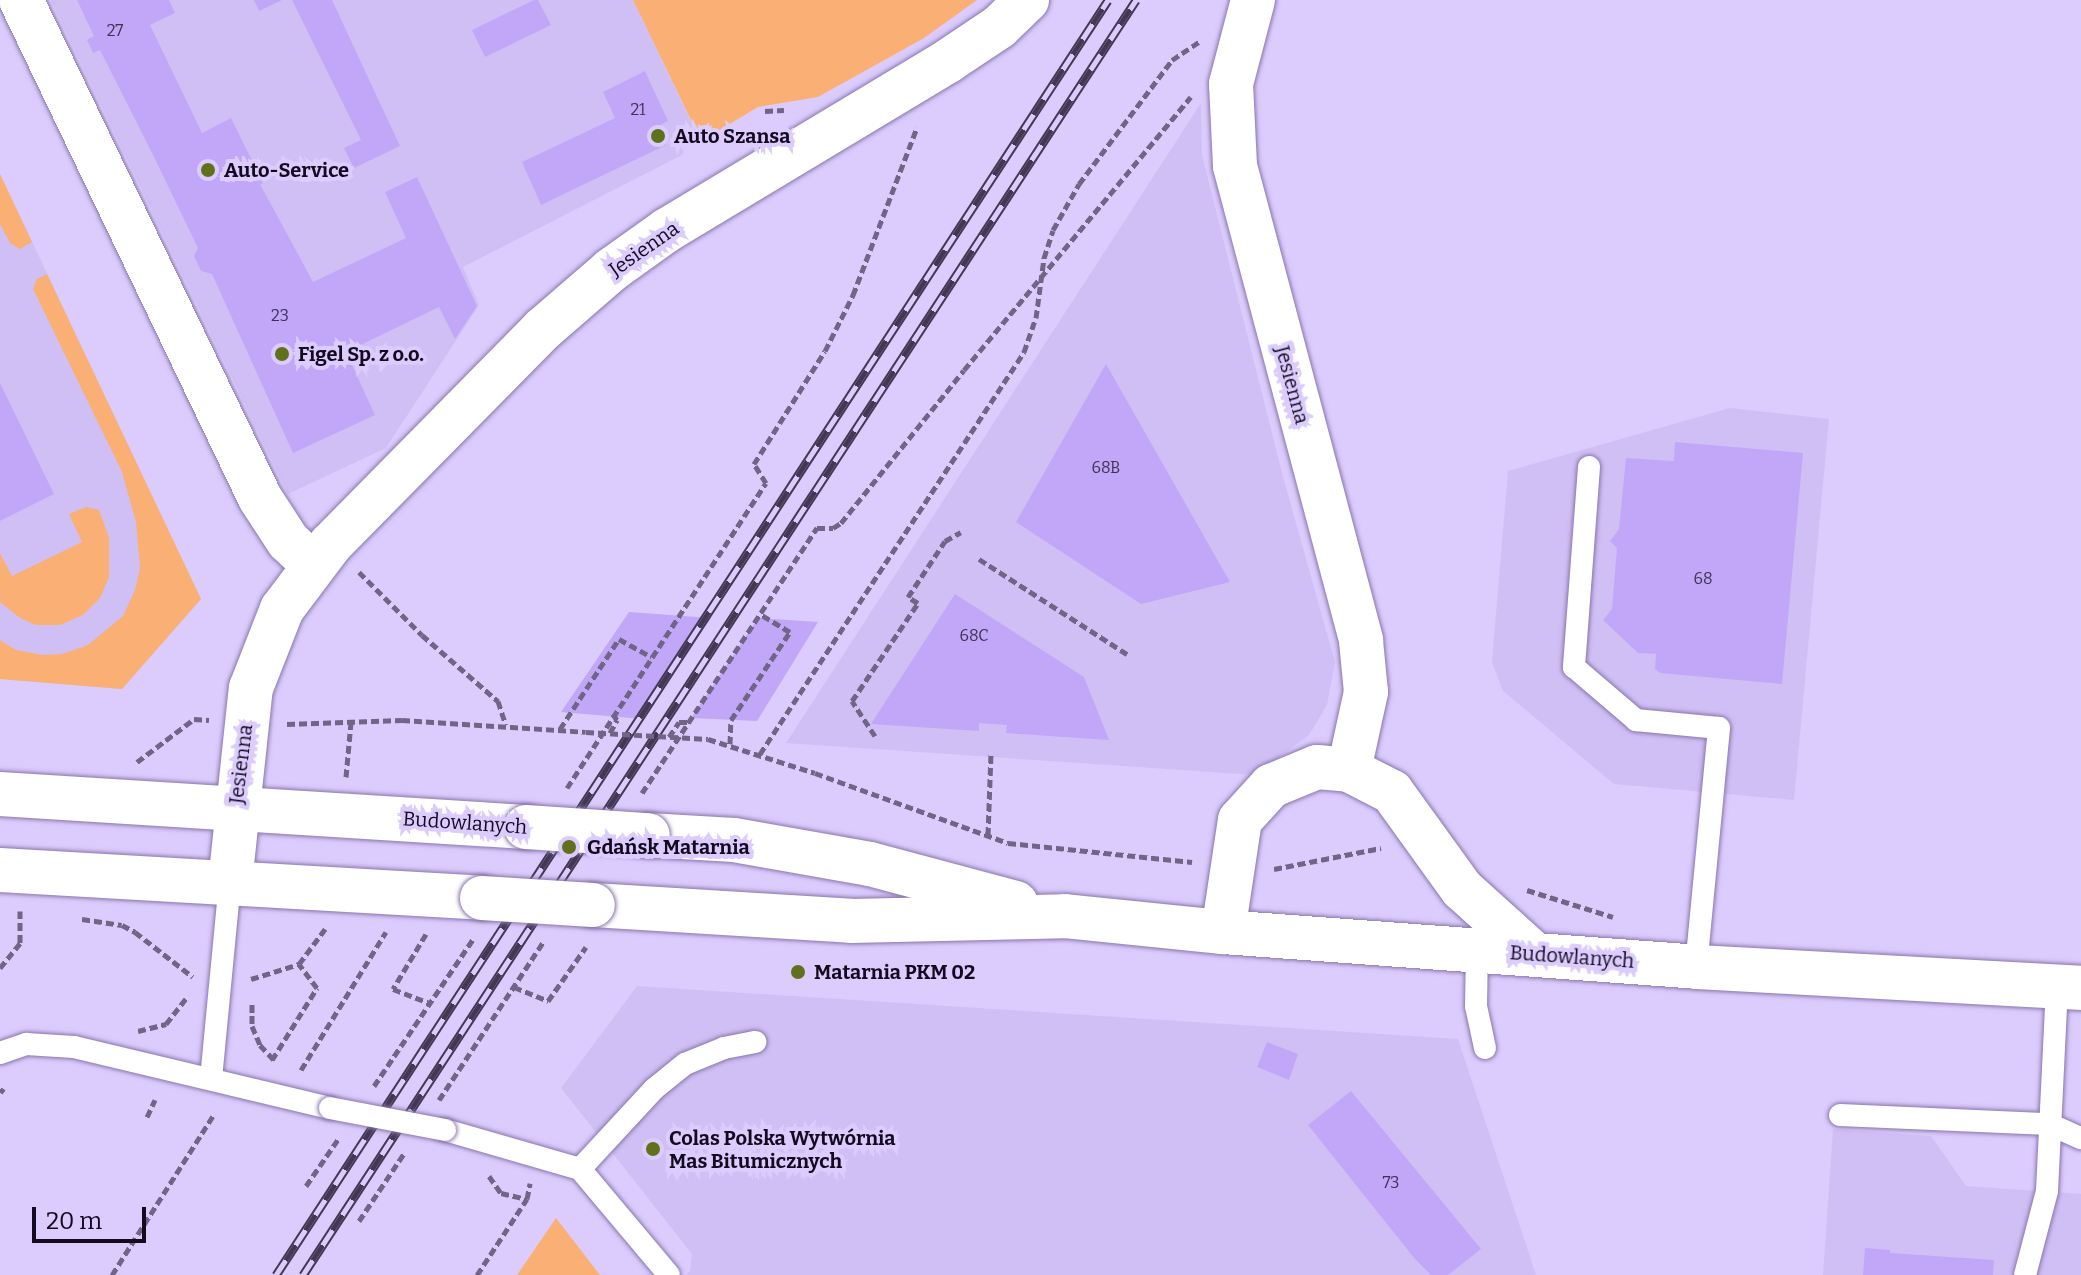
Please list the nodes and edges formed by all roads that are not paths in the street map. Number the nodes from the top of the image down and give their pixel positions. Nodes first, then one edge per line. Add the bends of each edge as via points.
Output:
1 (21, 0) edge
2 (1027, 0) edge
3 (1248, 17) edge
4 (1589, 467) dead end
5 (322, 554) junction
6 (1349, 770) junction
7 (0, 794) edge
8 (236, 809) junction
9 (230, 883) junction
10 (10, 888) edge
11 (1065, 916) junction
12 (1223, 932) junction
13 (1477, 949) junction
14 (1534, 954) junction
15 (1696, 967) junction
16 (2069, 988) edge
17 (755, 1042) dead end
18 (1485, 1048) dead end
19 (0, 1053) edge
20 (211, 1079) junction
21 (1840, 1115) dead end
22 (2049, 1124) junction
23 (2081, 1138) edge
24 (580, 1169) junction
25 (669, 1275) edge
26 (2025, 1275) edge

1 - 5 main road via 260,498 288,541
2 - 5 main road, Jesienna via 999,27 927,75 667,230 611,270 543,329
3 - 6 main road, Jesienna via 1231,84 1235,166 1361,641 1364,714
4 - 15 lane via 1574,667 1636,720 1719,728
5 - 8 main road, Jesienna via 282,609 251,688
6 - 12 main road via 1317,767 1271,786 1240,820
6 - 14 main road via 1392,792 1462,889
7 - 8 main road, Budowlanych
8 - 9 main road, Jesienna
8 - 11 main road, Budowlanych, bridge via 734,840 870,864
9 - 10 main road, Budowlanych
9 - 11 main road, Budowlanych, bridge via 482,898 591,924
9 - 20 lane
11 - 12 main road, Budowlanych
12 - 13 main road, Budowlanych
13 - 14 main road, Budowlanych
13 - 18 lane via 1476,1006
14 - 15 main road, Budowlanych
15 - 16 main road, Budowlanych
16 - 22 lane
17 - 24 lane via 685,1064 654,1089
19 - 20 lane via 26,1044 74,1047
20 - 24 lane, bridge via 445,1130
21 - 22 lane
22 - 23 lane
22 - 26 lane via 2047,1191
24 - 25 lane

